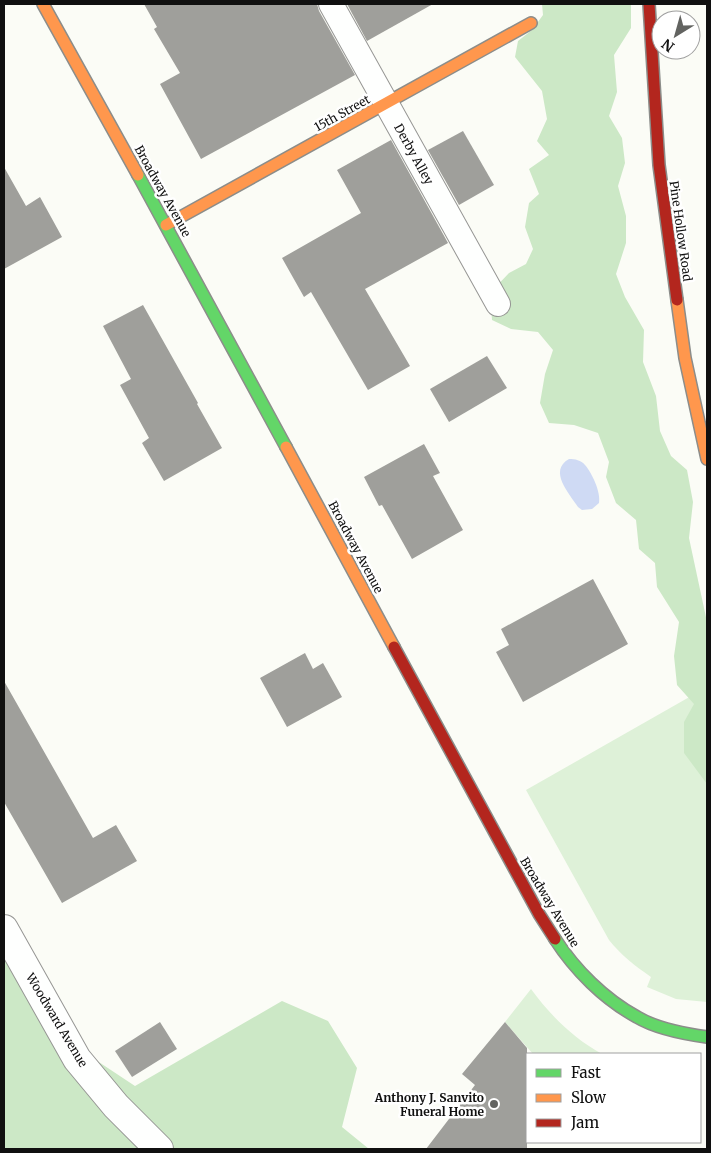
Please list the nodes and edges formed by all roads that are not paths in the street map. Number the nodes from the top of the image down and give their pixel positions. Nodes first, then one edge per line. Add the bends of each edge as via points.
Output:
1 (43, 4) edge
2 (331, 4) edge
3 (649, 4) edge
4 (531, 23) dead end
5 (387, 104) junction
6 (166, 225) junction
7 (498, 304) dead end
8 (707, 459) edge
9 (4, 929) edge
10 (707, 1037) edge
11 (159, 1149) edge

1 - 6 street, Broadway Avenue
2 - 5 lane, Derby Alley
3 - 8 street, Pine Hollow Road via 659,165 685,358
4 - 5 street, 15th Street
5 - 6 street, 15th Street
5 - 7 lane, Derby Alley
6 - 10 street, Broadway Avenue via 539,914 568,959 600,991 638,1018 680,1033
9 - 11 street, Woodward Avenue via 78,1060 116,1106

